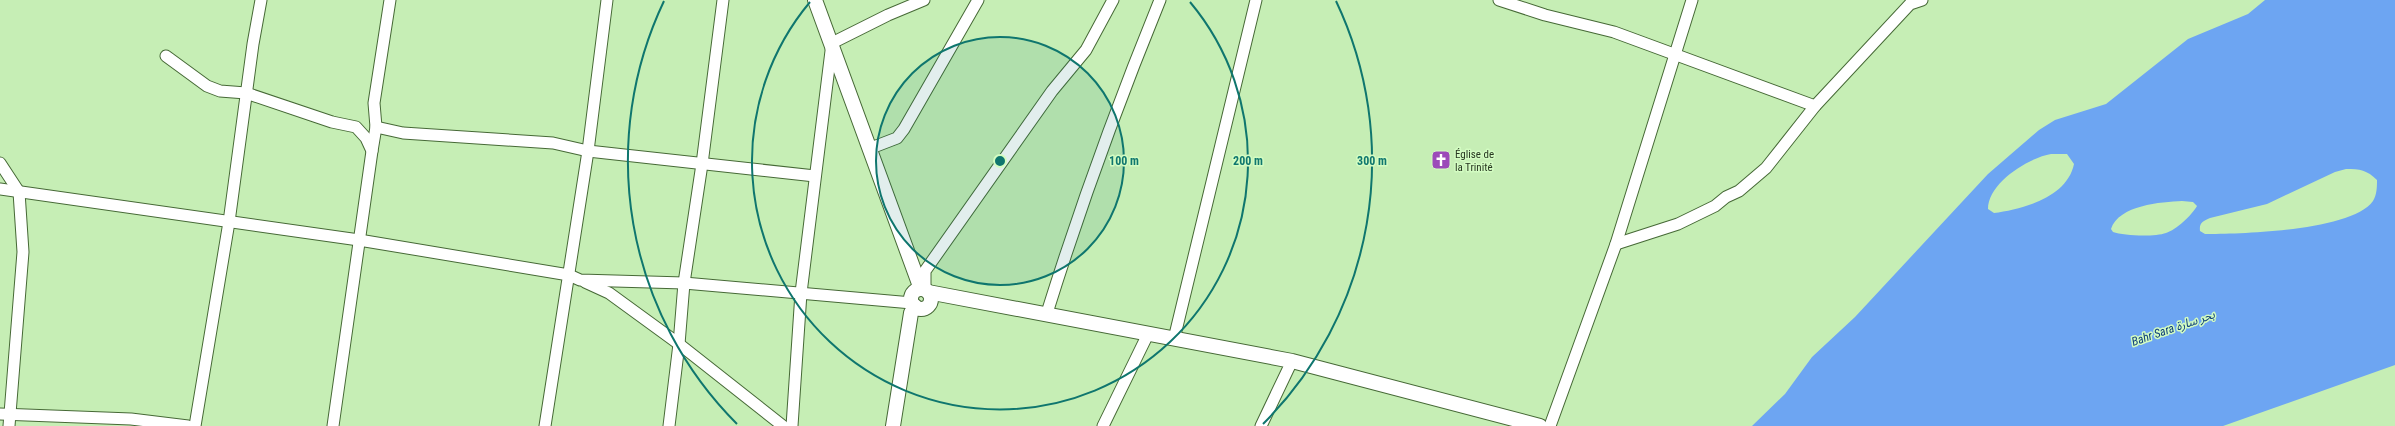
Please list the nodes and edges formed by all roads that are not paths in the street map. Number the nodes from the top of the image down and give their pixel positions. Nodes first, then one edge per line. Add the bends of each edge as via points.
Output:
1 (261, 0) edge
2 (390, 0) edge
3 (607, 0) edge
4 (723, 0) edge
5 (815, 0) edge
6 (924, 0) edge
7 (978, 0) edge
8 (1113, 0) edge
9 (1160, 0) edge
10 (1256, 0) edge
11 (1499, 0) edge
12 (1692, 0) edge
13 (1922, 0) edge
14 (1913, 2) edge
15 (832, 43) junction
16 (1674, 53) junction
17 (166, 56) dead end
18 (246, 93) junction
19 (1815, 106) junction
20 (376, 127) junction
21 (871, 148) junction
22 (372, 151) junction
23 (588, 151) junction
24 (0, 163) edge
25 (702, 164) junction
26 (814, 176) junction
27 (0, 189) edge
28 (19, 192) junction
29 (229, 222) junction
30 (359, 240) junction
31 (1616, 244) junction
32 (569, 275) junction
33 (580, 280) junction
34 (684, 283) junction
35 (925, 290) junction
36 (801, 293) junction
37 (914, 305) junction
38 (1047, 314) junction
39 (1148, 334) junction
40 (1174, 339) junction
41 (680, 344) junction
42 (1292, 361) junction
43 (6, 418) edge
44 (188, 426) edge
45 (195, 426) edge
46 (334, 426) edge
47 (545, 426) edge
48 (669, 426) edge
49 (783, 426) edge
50 (792, 426) edge
51 (893, 426) edge
52 (1103, 426) edge
53 (1261, 426) edge
54 (1540, 426) edge
55 (1550, 426) edge

1 - 18 street
2 - 20 street via 374,103
3 - 23 street
4 - 25 street
5 - 15 main road
6 - 15 street
7 - 21 street via 904,129 897,138
8 - 35 street via 1086,50 1052,91 925,271
9 - 38 street via 1125,86 1076,220
10 - 40 street
11 - 16 street via 1545,15 1614,32
12 - 16 street
13 - 14 street
14 - 19 street
15 - 21 main road
15 - 26 street
16 - 19 street
16 - 31 street
17 - 18 street via 207,86 220,92
18 - 22 street via 332,122 356,127 366,138
18 - 29 street
19 - 31 street via 1766,168 1739,191 1678,224
20 - 22 street
20 - 23 street via 403,133 553,143
21 - 35 main road
22 - 30 street
23 - 25 street
23 - 32 street
24 - 28 street
25 - 26 street
25 - 34 street
26 - 36 street
27 - 28 street
28 - 29 street
28 - 43 street via 23,252
29 - 30 street
29 - 45 street
30 - 32 street
30 - 46 street
31 - 55 street
32 - 33 street
32 - 47 street
33 - 34 street
33 - 41 street via 609,293
34 - 36 street
34 - 41 street
35 - 37 main road via 931,301 919,308
35 - 38 main road
36 - 37 street
36 - 50 street
37 - 51 main road
38 - 39 main road
39 - 40 main road
39 - 52 street
40 - 42 main road
41 - 48 street
41 - 49 street
42 - 53 street
42 - 54 main road
43 - 44 street via 131,419

